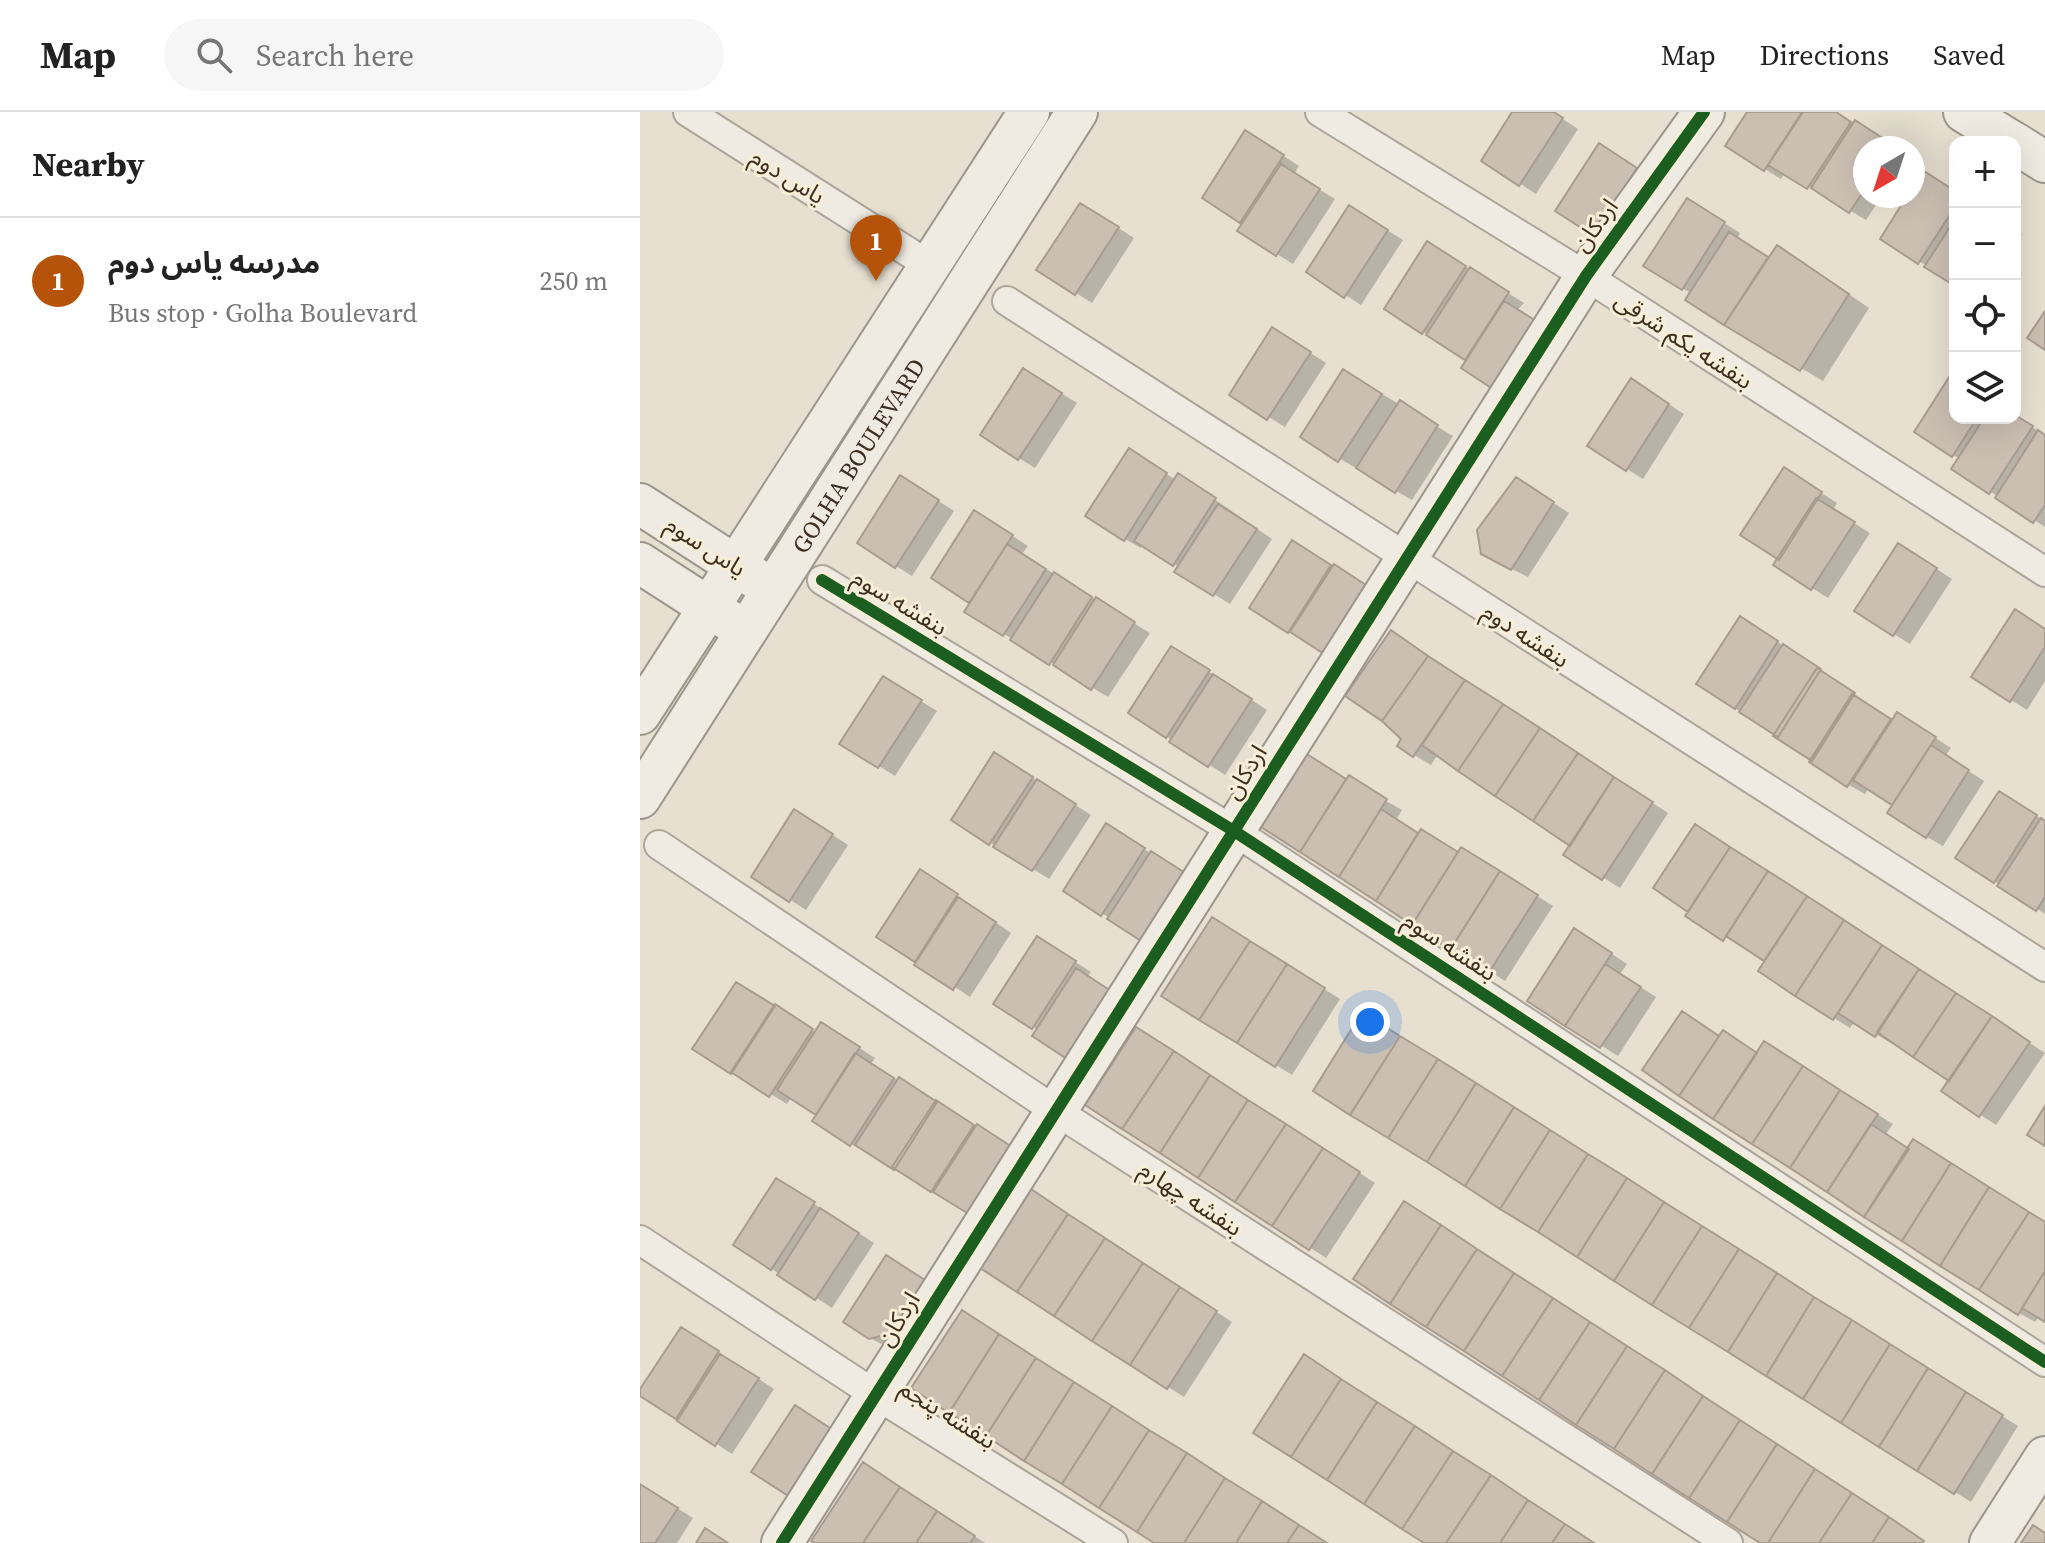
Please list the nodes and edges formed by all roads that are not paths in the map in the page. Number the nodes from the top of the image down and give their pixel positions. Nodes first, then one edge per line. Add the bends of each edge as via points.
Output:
1 (688, 112) edge
2 (1029, 112) edge
3 (1077, 112) edge
4 (1320, 112) edge
5 (1704, 112) edge
6 (1964, 112) edge
7 (2003, 136) edge
8 (2021, 147) edge
9 (2045, 162) edge
10 (929, 265) junction
11 (1586, 276) junction
12 (1007, 301) dead end
13 (640, 504) edge
14 (1407, 558) junction
15 (640, 563) edge
16 (735, 564) junction
17 (2045, 572) edge
18 (822, 580) dead end
19 (772, 590) junction
20 (709, 606) junction
21 (746, 633) junction
22 (640, 714) edge
23 (640, 798) edge
24 (1234, 831) junction
25 (659, 845) dead end
26 (2045, 967) edge
27 (1056, 1111) junction
28 (640, 1240) edge
29 (2045, 1362) edge
30 (876, 1395) junction
31 (2045, 1457) edge
32 (782, 1543) edge
33 (1113, 1543) edge
34 (1728, 1543) edge
35 (1990, 1543) edge

1 - 10 street, یاس دوم
2 - 10 street, GOLHA BOULEVARD
3 - 19 street, GOLHA BOULEVARD
4 - 11 street, بنفشه یکم شرقی
5 - 11 street, اردکان
6 - 7 street
8 - 9 street
10 - 16 street, GOLHA BOULEVARD
11 - 14 street, اردکان
11 - 17 street, بنفشه یکم شرقی
12 - 14 street, بنفشه دوم
13 - 16 street, یاس سوم
14 - 24 street, اردکان
14 - 26 street, بنفشه دوم
15 - 20 street, یاس سوم
16 - 19 street, یاس سوم
16 - 20 street, GOLHA BOULEVARD
18 - 24 street, بنفشه سوم
19 - 21 street, GOLHA BOULEVARD
20 - 21 street, یاس سوم
20 - 22 street, GOLHA BOULEVARD
21 - 23 street, GOLHA BOULEVARD
24 - 27 street, اردکان
24 - 29 street, بنفشه سوم
25 - 27 street, بنفشه چهارم
27 - 30 street, اردکان
27 - 34 street, بنفشه چهارم
28 - 30 street, بنفشه پنجم
30 - 32 street, اردکان
30 - 33 street, بنفشه پنجم
31 - 35 street

